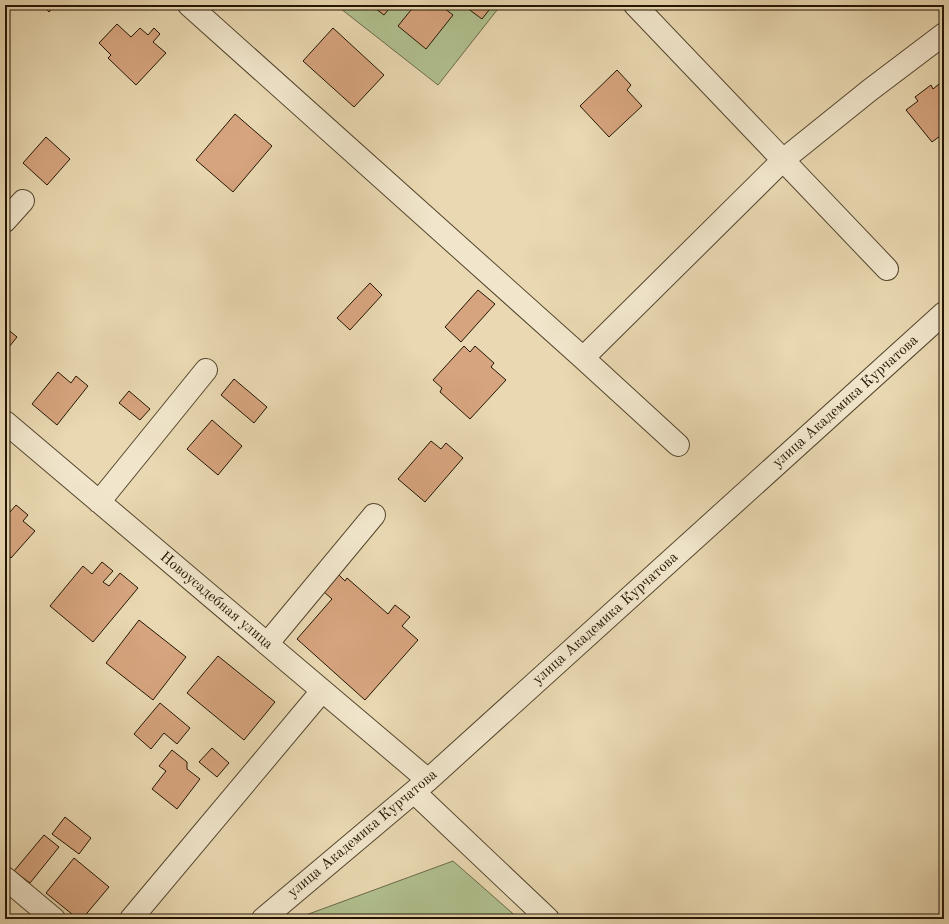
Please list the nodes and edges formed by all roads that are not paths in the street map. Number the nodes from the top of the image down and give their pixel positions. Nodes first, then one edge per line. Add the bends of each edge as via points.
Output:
1 (189, 5) edge
2 (635, 5) edge
3 (944, 34) edge
4 (783, 160) junction
5 (23, 201) dead end
6 (5, 222) edge
7 (887, 269) dead end
8 (944, 313) edge
9 (584, 358) junction
10 (206, 370) dead end
11 (5, 422) edge
12 (678, 445) dead end
13 (100, 502) junction
14 (374, 515) dead end
15 (267, 644) junction
16 (322, 691) junction
17 (421, 786) junction
18 (5, 878) edge
19 (54, 919) edge
20 (130, 919) edge
21 (263, 919) edge
22 (548, 919) edge

1 - 9 street
2 - 4 street
3 - 4 street
4 - 7 street
4 - 9 street
5 - 6 street
8 - 17 street, улица Академика Курчатова
9 - 12 street
10 - 13 street
11 - 13 street, Новоусадебная улица
13 - 15 street, Новоусадебная улица
14 - 15 street
15 - 16 street, Новоусадебная улица
16 - 17 street, Новоусадебная улица
16 - 20 street
17 - 21 street, улица Академика Курчатова
17 - 22 street, Новоусадебная улица
18 - 19 street

